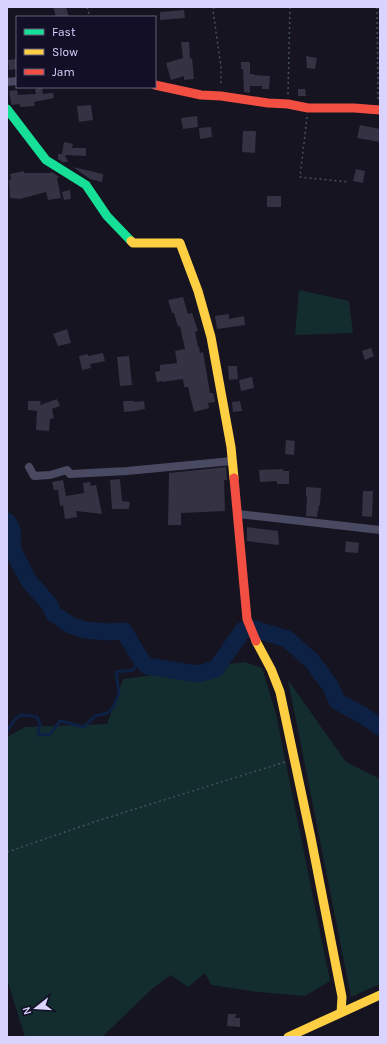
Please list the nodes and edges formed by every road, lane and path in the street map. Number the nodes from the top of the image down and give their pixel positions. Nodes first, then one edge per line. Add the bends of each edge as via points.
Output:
1 (214, 7) edge
2 (290, 7) edge
3 (377, 7) edge
4 (156, 85) edge
5 (221, 96) junction
6 (288, 104) junction
7 (308, 108) junction
8 (7, 109) edge
9 (379, 110) edge
10 (349, 182) dead end
11 (232, 460) junction
12 (29, 467) dead end
13 (238, 514) junction
14 (380, 530) edge
15 (294, 759) junction
16 (7, 852) edge
17 (380, 995) edge
18 (341, 1013) junction
19 (288, 1037) edge

1 - 5 path via 221,67
2 - 6 path
3 - 9 path
4 - 5 street via 201,95
5 - 6 street
6 - 7 street
7 - 9 street
7 - 10 path via 300,176
8 - 11 street via 46,160 86,185 107,216 133,243 180,243 198,291 211,337
11 - 12 street via 120,472 70,474 67,470 34,476
11 - 13 street
13 - 14 street
13 - 15 street via 247,619 280,692
15 - 16 path
15 - 18 street via 342,997
17 - 18 street
18 - 19 street

